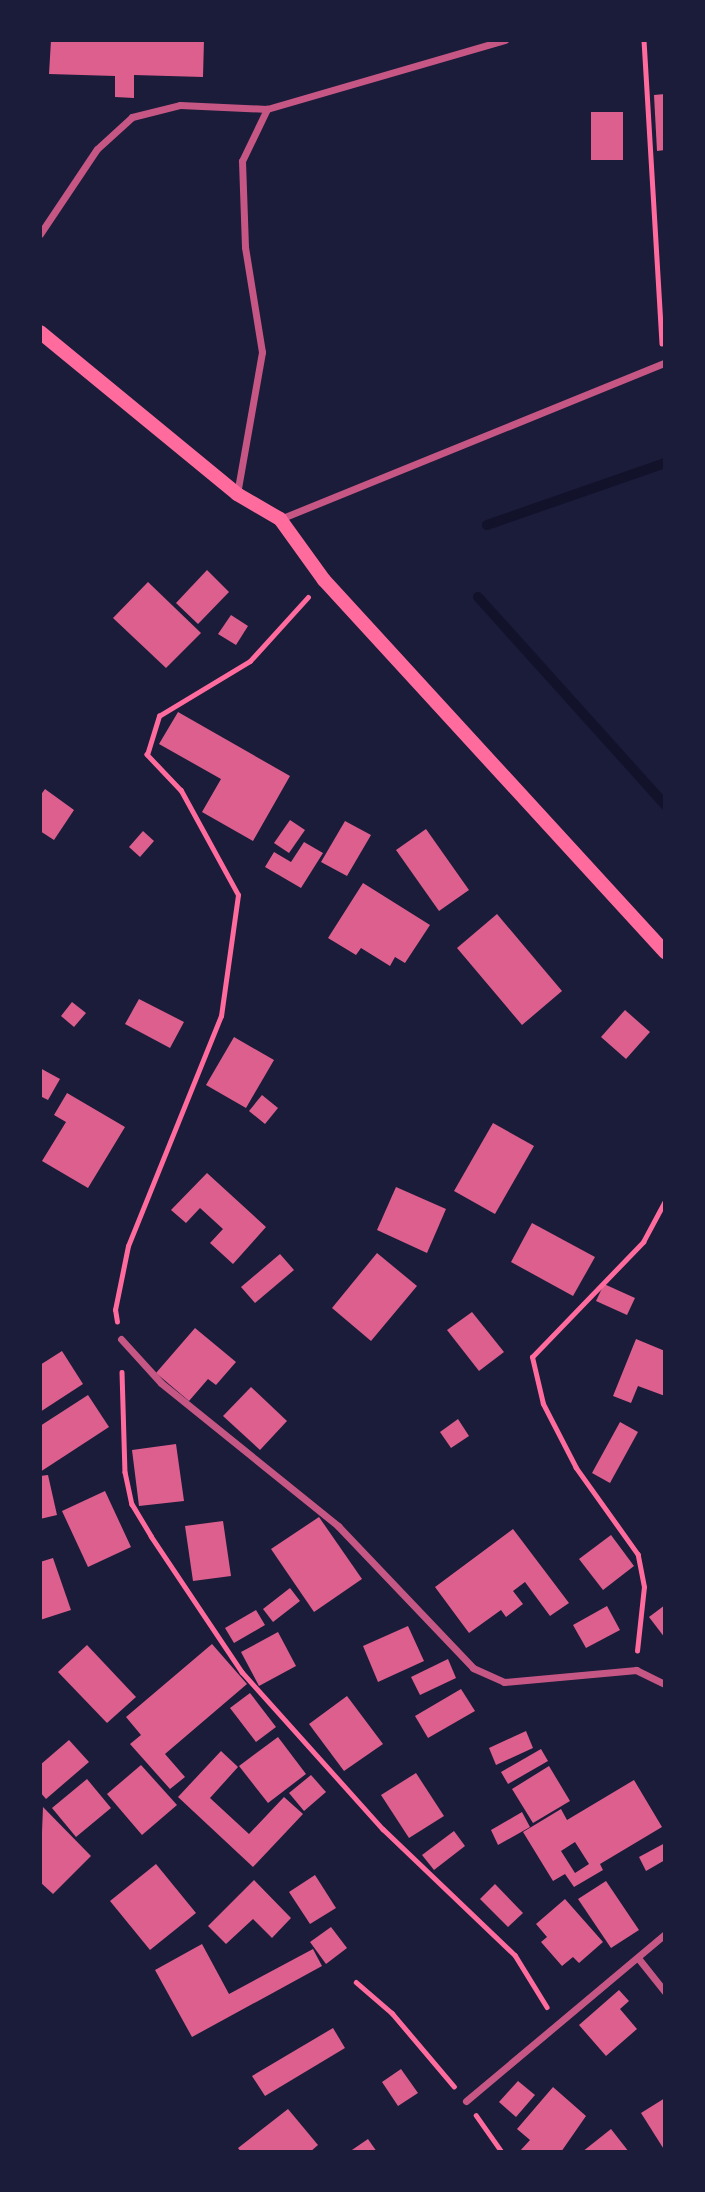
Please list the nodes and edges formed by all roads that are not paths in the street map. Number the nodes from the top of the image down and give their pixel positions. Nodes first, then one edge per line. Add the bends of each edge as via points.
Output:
1 (505, 40) edge
2 (267, 109) junction
3 (40, 234) edge
4 (40, 332) edge
5 (664, 363) edge
6 (237, 494) junction
7 (280, 519) junction
8 (665, 952) edge
9 (121, 1339) road end
10 (665, 1684) edge
11 (665, 1934) edge
12 (638, 1958) junction
13 (665, 1992) edge
14 (466, 2101) road end

1 - 2 street
2 - 3 street via 180,105 132,117 97,149
2 - 6 street via 242,161 244,247 262,352
4 - 6 main road
5 - 7 street
6 - 7 main road
7 - 8 main road via 324,580
9 - 10 street via 161,1383 338,1526 473,1668 505,1682 636,1670
11 - 12 street
12 - 13 street
12 - 14 street

